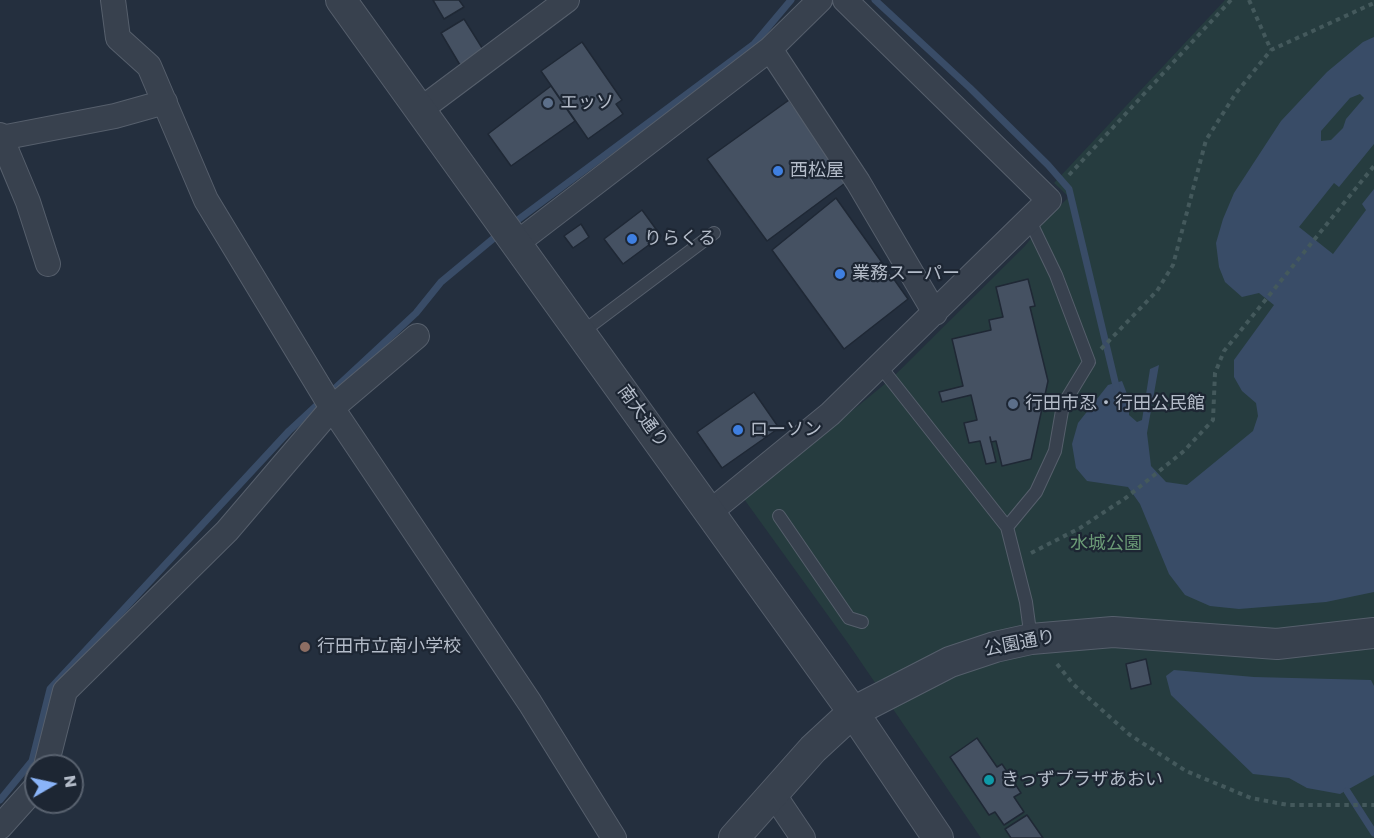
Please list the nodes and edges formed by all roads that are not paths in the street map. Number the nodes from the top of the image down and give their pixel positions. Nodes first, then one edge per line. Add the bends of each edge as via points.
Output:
1 (113, 0) edge
2 (341, 0) edge
3 (567, 0) edge
4 (820, 0) edge
5 (845, 0) edge
6 (770, 49) junction
7 (165, 102) junction
8 (420, 110) junction
9 (1, 136) edge
10 (6, 165) edge
11 (1029, 219) junction
12 (714, 233) dead end
13 (517, 243) junction
14 (48, 264) dead end
15 (935, 313) junction
16 (581, 333) junction
17 (417, 336) dead end
18 (880, 366) junction
19 (332, 408) junction
20 (710, 512) junction
21 (779, 516) dead end
22 (1007, 527) junction
23 (862, 622) dead end
24 (1374, 633) edge
25 (1031, 639) junction
26 (853, 712) junction
27 (49, 754) edge
28 (772, 792) junction
29 (24, 800) edge
30 (0, 827) edge
31 (614, 838) edge
32 (734, 838) edge
33 (803, 838) edge
34 (938, 838) edge

1 - 7 street via 118,38 149,66
2 - 8 street, 南大通り
3 - 8 street
4 - 6 street
5 - 11 street via 1049,200
6 - 13 street
6 - 15 street via 858,182
7 - 9 street via 115,116
7 - 19 street via 206,200
8 - 13 street, 南大通り
9 - 10 street
10 - 14 street via 28,202
11 - 15 street
11 - 22 lane via 1056,275 1089,362 1063,405 1055,452 1036,492
12 - 16 lane
13 - 16 street, 南大通り
15 - 18 street
16 - 20 street, 南大通り
17 - 19 street
18 - 20 street via 830,414
18 - 22 lane
19 - 27 street via 227,531 65,691
19 - 31 street via 530,703
20 - 26 street, 南大通り
21 - 23 lane via 849,618
22 - 25 lane
24 - 25 street, 公園通り via 1277,644 1113,632
25 - 26 street, 公園通り via 950,662
26 - 28 street, 公園通り
26 - 34 street, 南大通り
28 - 32 street, 公園通り
28 - 33 street
29 - 30 street

